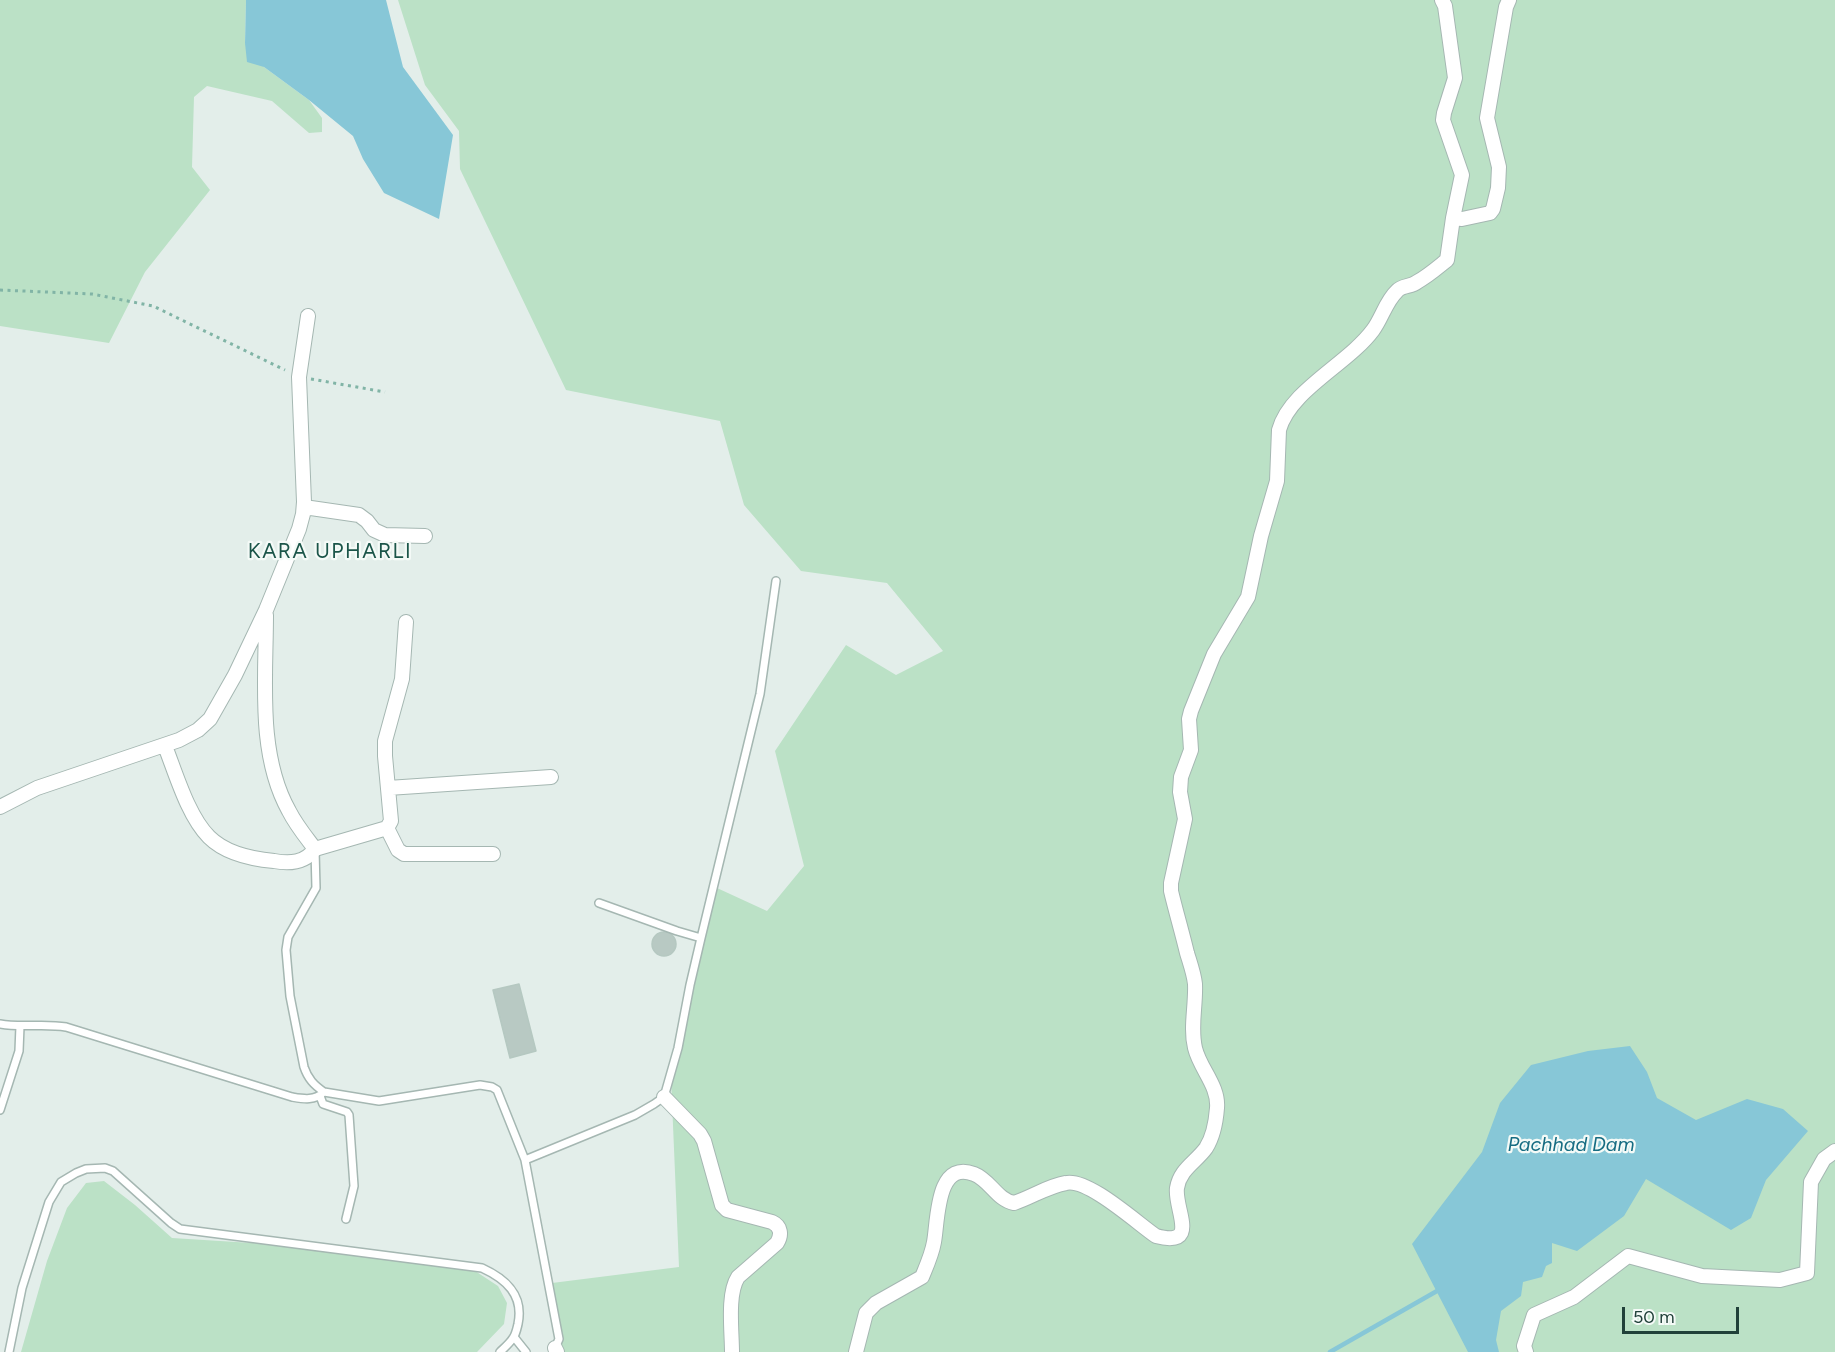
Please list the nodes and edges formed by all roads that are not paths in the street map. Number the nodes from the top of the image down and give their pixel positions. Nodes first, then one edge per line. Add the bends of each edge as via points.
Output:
1 (1442, 0) edge
2 (1509, 0) edge
3 (1453, 218) junction
4 (308, 316) dead end
5 (304, 507) junction
6 (425, 536) dead end
7 (776, 581) dead end
8 (266, 610) junction
9 (406, 622) dead end
10 (165, 746) junction
11 (551, 777) dead end
12 (388, 788) junction
13 (0, 807) edge
14 (387, 828) junction
15 (315, 849) junction
16 (492, 854) dead end
17 (599, 903) dead end
18 (701, 938) junction
19 (0, 1024) edge
20 (20, 1026) junction
21 (322, 1094) junction
22 (664, 1096) junction
23 (0, 1110) edge
24 (1835, 1151) edge
25 (525, 1160) junction
26 (346, 1218) dead end
27 (514, 1337) junction
28 (555, 1351) edge
29 (9, 1352) edge
30 (500, 1352) edge
31 (526, 1352) edge
32 (732, 1352) edge
33 (856, 1352) edge
34 (1526, 1352) edge

1 - 3 street via 1455,78 1443,120 1462,175
2 - 3 street via 1487,118 1499,167 1493,209 1490,213
3 - 33 street via 1447,260 1415,284 1397,290 1373,330 1351,354 1302,394 1280,424 1277,481 1248,597 1214,654 1191,711 1191,750 1180,792 1185,819 1171,891 1194,982 1195,1046 1217,1097 1217,1108 1208,1146 1185,1169 1179,1181 1183,1227 1179,1235 1167,1239 1156,1236 1097,1192 1077,1182 1060,1184 1014,1203 1007,1202 978,1175 958,1173 942,1191 934,1243 922,1277 876,1303 866,1313
4 - 5 street via 299,377
5 - 6 street via 359,515 374,530 386,535
5 - 8 street
7 - 18 lane via 760,694
8 - 10 street via 210,719 198,730
8 - 15 street via 266,726 271,762 288,810
9 - 12 street via 402,679 385,741
10 - 13 street via 37,788
10 - 15 street via 199,824 223,847 260,860 294,862
11 - 12 street
12 - 14 street via 391,821
14 - 15 street
14 - 16 street via 404,854
15 - 21 lane via 315,888 288,937 286,950 290,996 304,1067
17 - 18 lane
18 - 22 lane
19 - 20 lane
20 - 21 lane via 66,1027 292,1097 307,1100
20 - 23 lane via 19,1051
21 - 25 lane via 379,1101 480,1085 492,1087 497,1090
21 - 26 lane via 323,1104 348,1114 354,1186
22 - 25 lane via 635,1115
22 - 32 street via 704,1141 722,1205 727,1210 772,1222 780,1230 777,1243 734,1283
24 - 34 street via 1824,1159 1811,1182 1807,1273 1780,1280 1702,1276 1628,1256 1574,1297 1534,1315 1524,1346
25 - 28 lane via 559,1338
27 - 29 lane via 519,1316 516,1297 496,1275 482,1268 184,1230 171,1223 119,1175 95,1168 68,1177 51,1197 22,1288
27 - 30 lane
27 - 31 lane

